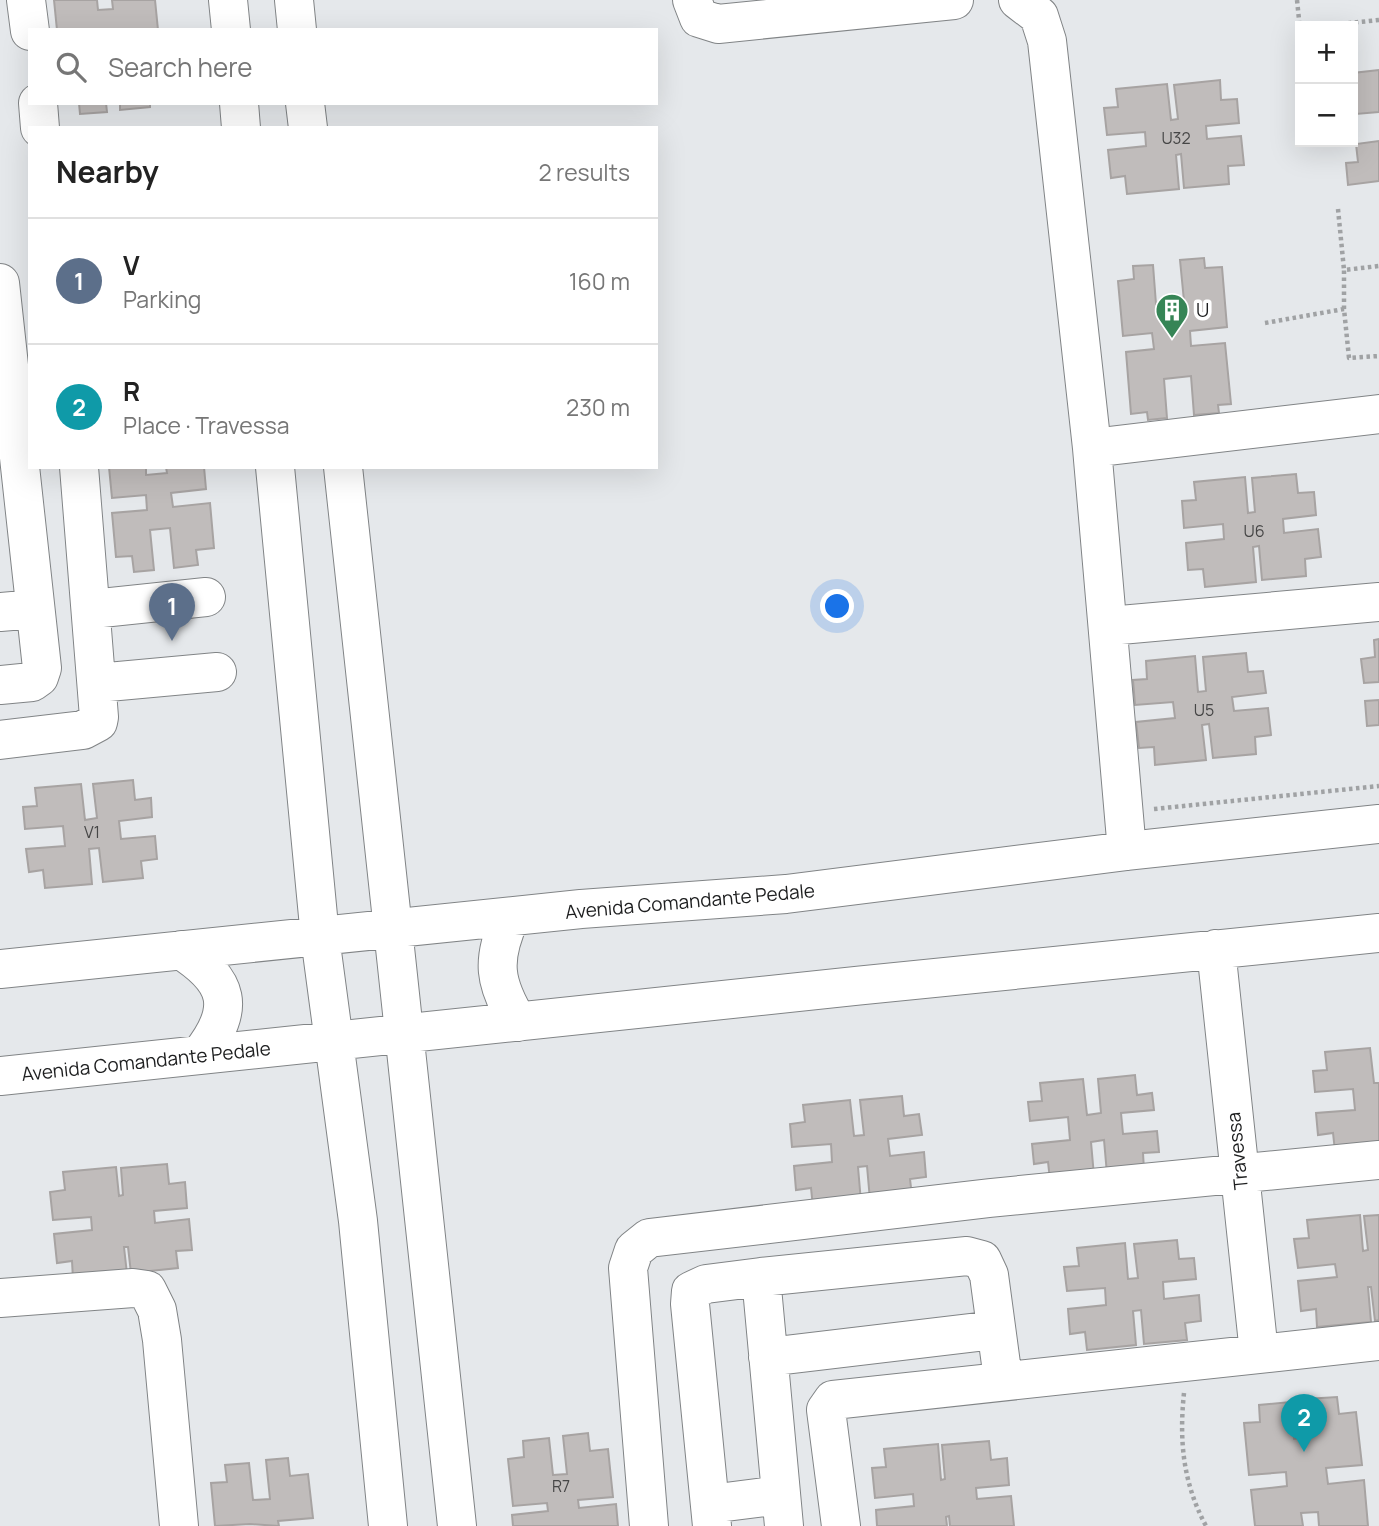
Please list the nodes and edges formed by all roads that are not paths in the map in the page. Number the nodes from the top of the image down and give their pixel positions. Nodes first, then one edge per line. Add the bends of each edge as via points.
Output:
1 (26, 0) edge
2 (228, 0) edge
3 (294, 0) edge
4 (692, 0) edge
5 (954, 0) edge
6 (1018, 0) edge
7 (30, 28) edge
8 (231, 28) edge
9 (297, 28) edge
10 (38, 105) edge
11 (239, 105) edge
12 (305, 105) edge
13 (40, 126) edge
14 (241, 126) edge
15 (307, 126) edge
16 (0, 283) edge
17 (5, 378) edge
18 (1379, 414) edge
19 (1091, 448) junction
20 (79, 469) edge
21 (275, 469) edge
22 (343, 469) edge
23 (206, 597) dead end
24 (1379, 602) edge
25 (92, 609) junction
26 (17, 610) edge
27 (1109, 626) junction
28 (217, 672) dead end
29 (97, 683) junction
30 (0, 685) edge
31 (0, 740) edge
32 (1379, 824) edge
33 (1128, 851) junction
34 (510, 918) junction
35 (393, 931) junction
36 (1379, 933) edge
37 (320, 937) junction
38 (1216, 949) junction
39 (181, 950) junction
40 (0, 969) edge
41 (518, 1022) junction
42 (406, 1035) junction
43 (334, 1043) junction
44 (200, 1055) junction
45 (44, 1071) junction
46 (0, 1076) edge
47 (0, 1086) edge
48 (1379, 1160) edge
49 (1240, 1172) junction
50 (761, 1277) junction
51 (0, 1298) edge
52 (995, 1330) junction
53 (1379, 1341) edge
54 (1259, 1353) junction
55 (768, 1357) junction
56 (1003, 1379) junction
57 (783, 1511) edge
58 (711, 1515) edge
59 (179, 1526) edge
60 (388, 1526) edge
61 (457, 1526) edge
62 (649, 1526) edge
63 (841, 1526) edge

1 - 7 street
2 - 8 street
3 - 9 street
4 - 5 street via 699,18 718,24
6 - 19 street via 1039,16 1047,41
10 - 13 street
11 - 14 street
12 - 15 street
16 - 17 street
17 - 26 street
18 - 19 street
19 - 27 street
20 - 25 street
21 - 37 street
22 - 35 street
23 - 25 street
24 - 27 street
25 - 29 street
26 - 30 street via 42,668 32,682
27 - 33 street
28 - 29 street
29 - 31 street via 97,722 83,730
32 - 33 street, Avenida Comandante Pedale
33 - 34 street, Avenida Comandante Pedale via 786,894
34 - 35 street, Avenida Comandante Pedale
34 - 41 street via 497,955 497,973 499,988
35 - 37 street, Avenida Comandante Pedale
35 - 42 street
36 - 38 street, Avenida Comandante Pedale
37 - 39 street, Avenida Comandante Pedale
37 - 43 street
38 - 41 street, Avenida Comandante Pedale
38 - 49 street, Travessa
39 - 40 street, Avenida Comandante Pedale
39 - 44 street via 218,980 222,992 220,1022
41 - 42 street, Avenida Comandante Pedale
42 - 43 street, Avenida Comandante Pedale
42 - 61 street
43 - 44 street, Avenida Comandante Pedale
43 - 60 street via 358,1221
44 - 45 street, Avenida Comandante Pedale
45 - 46 street, Avenida Comandante Pedale
45 - 47 street
48 - 49 street
49 - 54 street, Travessa
49 - 62 street via 649,1238 634,1250 628,1268
50 - 52 street via 967,1256 982,1260 989,1275
50 - 55 street
50 - 58 street via 706,1284 691,1291
51 - 59 street via 146,1290 157,1310 162,1340
52 - 55 street
52 - 56 street
53 - 54 street
54 - 56 street
55 - 57 street
56 - 63 street via 829,1403 826,1410
57 - 58 street

